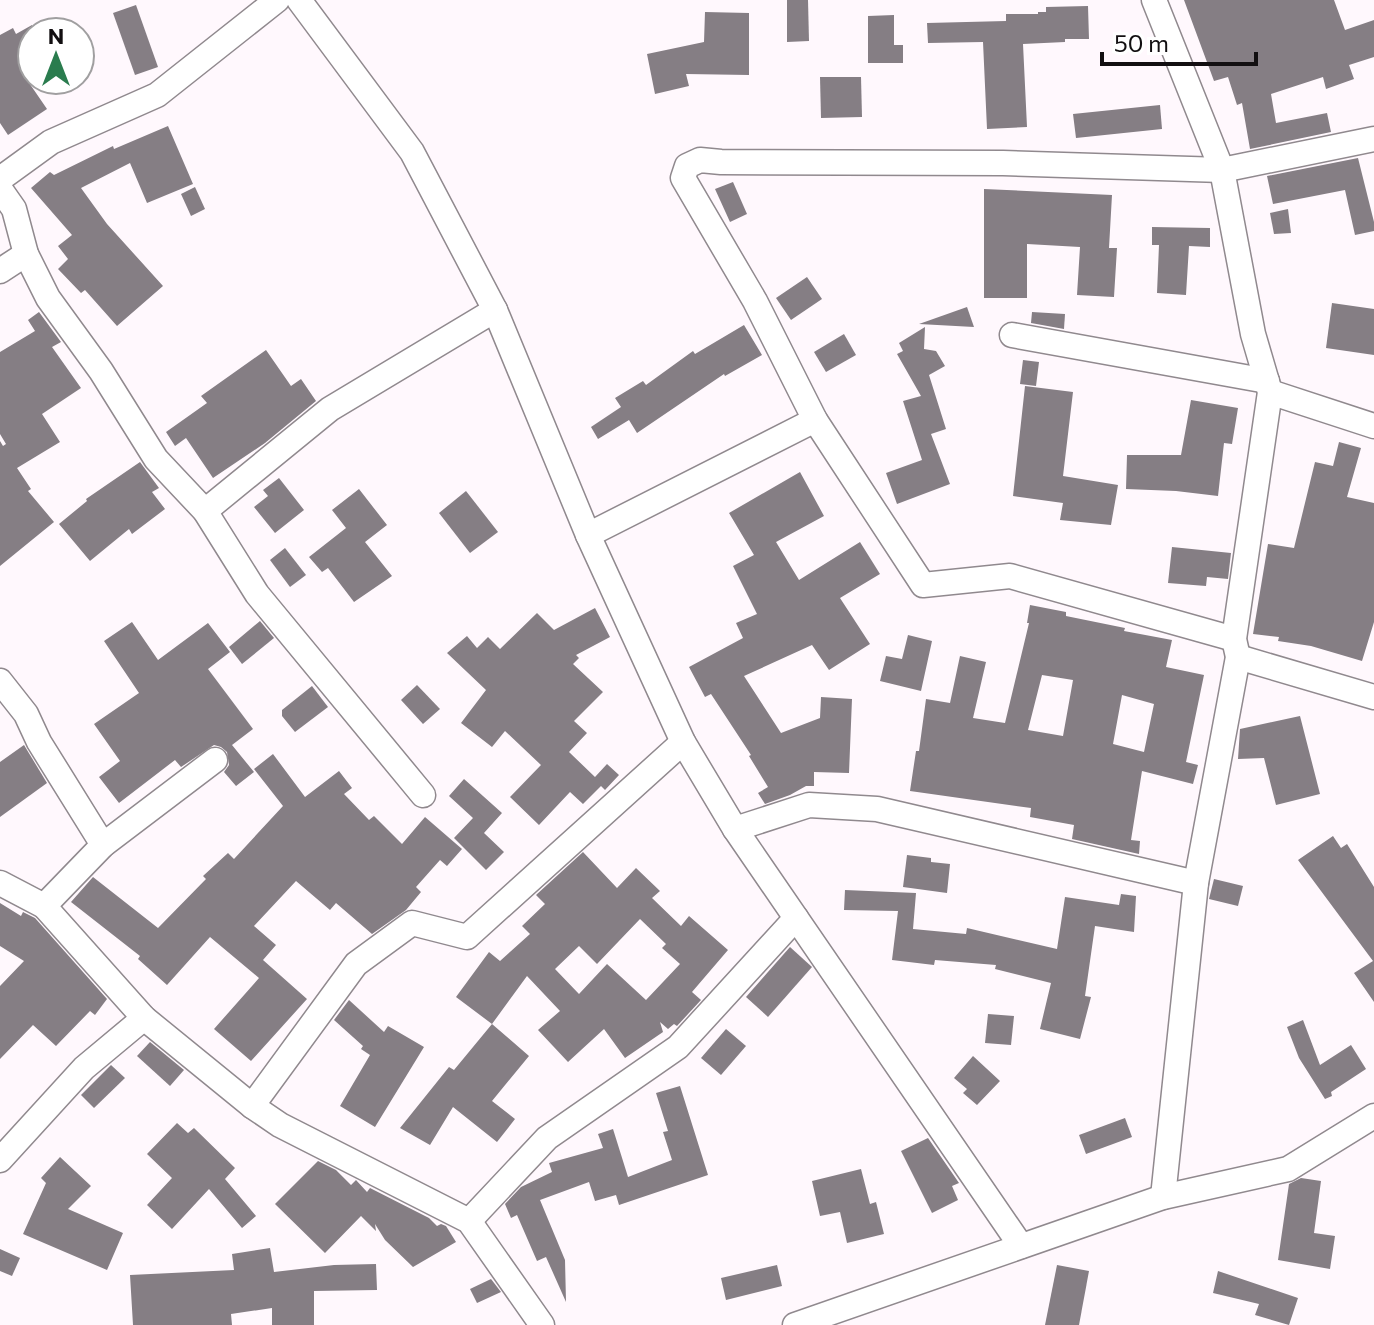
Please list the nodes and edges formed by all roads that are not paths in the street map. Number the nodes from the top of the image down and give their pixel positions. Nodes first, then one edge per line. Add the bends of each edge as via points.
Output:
1 (277, 0) edge
2 (299, 0) edge
3 (1154, 0) edge
4 (1374, 139) edge
5 (1222, 170) junction
6 (0, 179) edge
7 (0, 189) edge
8 (26, 254) junction
9 (0, 271) edge
10 (495, 310) junction
11 (1012, 335) dead end
12 (1268, 387) junction
13 (815, 420) junction
14 (1374, 426) edge
15 (205, 511) junction
16 (588, 535) junction
17 (1236, 648) junction
18 (0, 681) edge
19 (1374, 697) edge
20 (683, 742) junction
21 (215, 760) dead end
22 (423, 795) dead end
23 (735, 829) junction
24 (103, 845) junction
25 (0, 883) edge
26 (1196, 883) junction
27 (44, 906) junction
28 (796, 918) junction
29 (144, 1018) junction
30 (252, 1106) junction
31 (1374, 1116) edge
32 (0, 1160) edge
33 (1163, 1197) junction
34 (469, 1221) junction
35 (1021, 1246) junction
36 (542, 1325) edge
37 (795, 1325) edge

1 - 6 street via 157,95 51,142
2 - 10 street via 412,152
3 - 5 street
4 - 5 street
5 - 12 street
5 - 13 street via 700,160 687,166 683,178 755,301
7 - 8 street via 14,209
8 - 9 street
8 - 15 street via 48,298 156,459
10 - 15 street via 330,409
10 - 16 street
11 - 12 street
12 - 14 street
12 - 17 street
13 - 16 street
13 - 17 street via 923,585 1010,576
15 - 22 street via 257,594
16 - 20 street
17 - 19 street
17 - 26 street
18 - 24 street via 26,714
20 - 23 street
20 - 30 street via 467,937 412,923 356,964
21 - 24 street
23 - 26 street via 809,805 877,809
23 - 28 street
24 - 27 street
25 - 27 street
26 - 33 street
27 - 29 street
28 - 34 street via 678,1047 547,1138
28 - 35 street
29 - 30 street
29 - 32 street via 84,1068
30 - 34 street
31 - 33 street via 1288,1169
33 - 35 street
34 - 36 street
35 - 37 street

